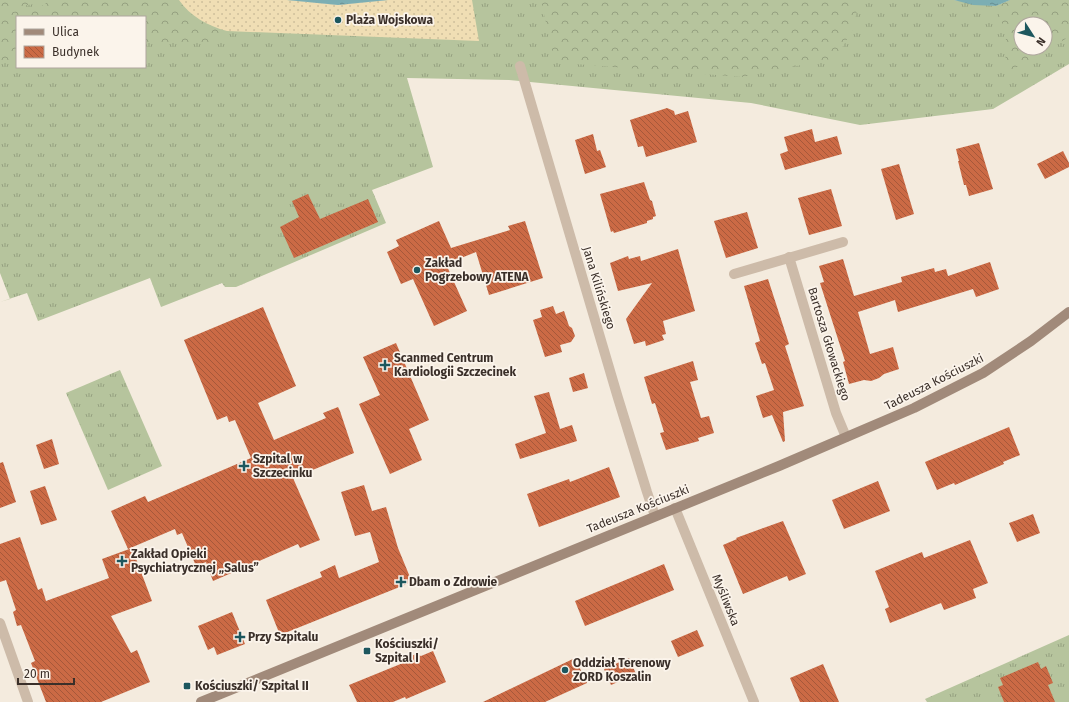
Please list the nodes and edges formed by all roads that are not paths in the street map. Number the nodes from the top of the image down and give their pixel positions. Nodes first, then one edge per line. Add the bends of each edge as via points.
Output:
1 (520, 66) dead end
2 (843, 242) dead end
3 (789, 257) junction
4 (734, 274) dead end
5 (1069, 312) edge
6 (846, 438) junction
7 (675, 508) junction
8 (655, 516) junction
9 (0, 623) edge
10 (28, 702) edge
11 (201, 702) edge
12 (754, 702) edge

1 - 8 street, Jana Kilińskiego
2 - 3 street
3 - 4 street
3 - 6 street, Bartosza Głowackiego via 836,413
5 - 6 street, Tadeusza Kościuszki via 983,374
6 - 7 street, Tadeusza Kościuszki
7 - 8 street, Tadeusza Kościuszki
7 - 12 street, Myśliwska
8 - 11 street, Tadeusza Kościuszki
9 - 10 street

